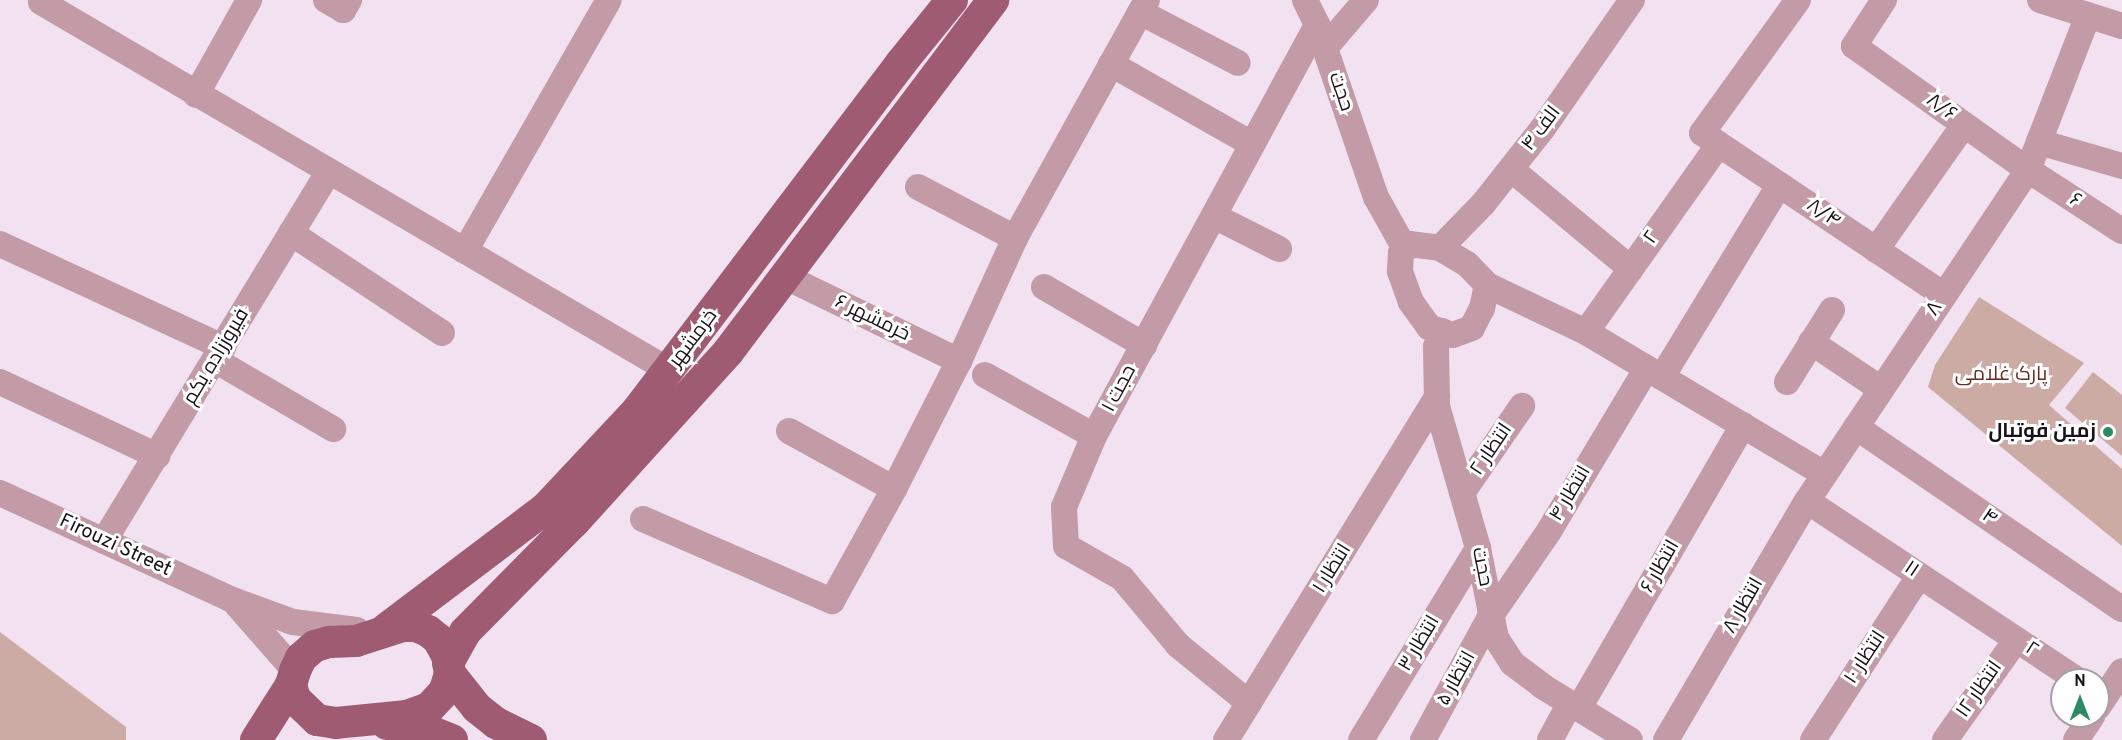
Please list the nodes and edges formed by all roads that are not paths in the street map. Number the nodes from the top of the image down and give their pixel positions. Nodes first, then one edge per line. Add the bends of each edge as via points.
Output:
1 (249, 0) edge
2 (609, 0) edge
3 (952, 0) edge
4 (993, 0) edge
5 (1305, 0) edge
6 (1366, 0) edge
7 (1632, 0) edge
8 (1798, 0) edge
9 (1884, 0) edge
10 (2040, 0) edge
11 (41, 2) dead end
12 (1143, 6) edge
13 (2088, 15) junction
14 (2122, 26) edge
15 (1321, 36) junction
16 (906, 56) junction
17 (1238, 63) dead end
18 (1111, 64) junction
19 (934, 76) junction
20 (196, 95) junction
21 (1964, 125) junction
22 (1710, 138) junction
23 (2039, 142) junction
24 (1252, 144) junction
25 (2122, 166) edge
26 (1510, 169) junction
27 (2028, 170) junction
28 (328, 172) junction
29 (1779, 185) junction
30 (918, 187) dead end
31 (1214, 216) junction
32 (2122, 231) edge
33 (291, 233) junction
34 (1015, 238) junction
35 (0, 244) edge
36 (1440, 248) junction
37 (1279, 249) dead end
38 (1404, 249) junction
39 (1876, 250) junction
40 (465, 251) junction
41 (1631, 269) junction
42 (784, 276) junction
43 (1487, 285) junction
44 (1044, 287) dead end
45 (1944, 295) junction
46 (1832, 310) dead end
47 (1442, 331) junction
48 (1586, 332) junction
49 (442, 333) dead end
50 (1812, 342) junction
51 (1144, 345) junction
52 (219, 353) junction
53 (959, 361) junction
54 (670, 370) junction
55 (1654, 373) junction
56 (985, 375) dead end
57 (0, 382) edge
58 (1787, 382) dead end
59 (1881, 389) junction
60 (1437, 397) junction
61 (1522, 406) dead end
62 (1743, 425) junction
63 (1856, 427) junction
64 (333, 429) dead end
65 (789, 431) dead end
66 (1094, 436) junction
67 (157, 456) junction
68 (1824, 474) junction
69 (894, 489) junction
70 (0, 493) edge
71 (1462, 493) junction
72 (1807, 501) junction
73 (643, 519) dead end
74 (104, 541) junction
75 (1478, 548) junction
76 (1920, 576) junction
77 (445, 587) junction
78 (230, 599) junction
79 (2122, 609) edge
80 (482, 614) junction
81 (1490, 617) junction
82 (382, 631) junction
83 (2016, 640) junction
84 (2059, 668) edge
85 (449, 669) junction
86 (2122, 671) edge
87 (293, 678) junction
88 (2110, 690) edge
89 (1249, 703) junction
90 (1575, 706) junction
91 (336, 728) edge
92 (507, 736) edge
93 (256, 740) edge
94 (452, 740) edge
95 (1226, 740) edge
96 (1361, 740) edge
97 (1423, 740) edge
98 (1550, 740) edge
99 (1630, 740) edge
100 (1666, 740) edge
101 (1813, 740) edge
102 (1945, 740) edge

1 - 20 street
2 - 40 street
3 - 16 main road, خرمشهر
4 - 19 main road
5 - 15 street, حجت
6 - 15 street, حجت ۱
7 - 26 street, ۴ الف via 1544,128
8 - 22 street, ۲
9 - 21 street, ۸/۶ via 1854,46
10 - 13 street
11 - 20 street
12 - 17 street
12 - 18 street
13 - 14 street
13 - 23 street, ۸
15 - 24 street, حجت ۱
15 - 38 street, حجت via 1376,196
16 - 19 main road
16 - 54 main road, خرمشهر
18 - 24 street
18 - 34 street
19 - 42 main road
20 - 28 street
21 - 27 street, ۸/۶
21 - 39 street
22 - 29 street, ۸/۴
22 - 41 street, ۲
23 - 25 street
23 - 27 street, ۸
24 - 31 street, حجت ۱
26 - 36 street, ۴ الف via 1483,204
26 - 41 street
27 - 32 street, ۶
27 - 45 street, ۸
28 - 33 street, فیروززاده یکم
28 - 40 street
29 - 39 street, ۸/۴
29 - 55 street
30 - 34 street
31 - 37 street
31 - 51 street, حجت ۱
33 - 49 street
33 - 52 street, فیروززاده یکم
34 - 53 street
35 - 52 street
36 - 38 street via 1409,244
36 - 43 street via 1467,264
38 - 47 street via 1400,271 1411,302 1429,327
39 - 45 street, ۸/۴
40 - 54 street
41 - 48 street, ۲
42 - 53 street, خرمشهر ۶
42 - 80 main road via 728,352 574,522
43 - 47 street via 1472,328 1453,335
43 - 48 street
44 - 51 street
45 - 59 street, ۸
46 - 50 street
47 - 60 street, حجت via 1436,347
48 - 55 street
50 - 58 street
50 - 59 street
51 - 66 street, حجت ۱
52 - 64 street
52 - 67 street, فیروززاده یکم
53 - 69 street
54 - 77 main road, خرمشهر via 546,508
55 - 62 street
55 - 81 street, انتظار ۴
56 - 66 street
57 - 67 street
59 - 63 street, ۸
60 - 71 street, حجت
60 - 89 street, انتظار ۱
61 - 71 street, انتظار ۲
62 - 68 street
62 - 90 street, انتظار ۶
63 - 68 street, ۸
63 - 79 street, ۴
65 - 69 street
66 - 89 street, حجت ۱ via 1064,507 1066,546 1122,578 1178,645
67 - 74 street, فیروززاده یکم
68 - 72 street, انتظار ۸
69 - 73 street via 832,601
70 - 74 street, Firouzi Street
71 - 75 street, حجت
72 - 76 street, ۱۱
72 - 100 street, انتظار ۸
74 - 78 street, Firouzi Street
75 - 81 street, حجت
75 - 96 street, انتظار ۳
76 - 83 street, ۱۱
76 - 101 street, انتظار ۱۰
77 - 80 main road via 437,610 439,618 447,624 464,625
77 - 82 main road, خرمشهر
78 - 82 street via 293,622
78 - 87 street via 247,614
80 - 85 main road via 465,632
81 - 90 street, حجت via 1496,638 1512,663
81 - 97 street, انتظار ۵
82 - 85 main road via 416,626 428,631 438,639
82 - 87 main road via 356,641 315,646 301,658
83 - 84 street, ۲
83 - 102 street, انتظار ۱۲
85 - 91 main road via 444,692 429,708 407,716
85 - 92 main road via 477,708
86 - 88 street
87 - 91 main road via 295,699 305,711
87 - 93 main road
89 - 95 street, انتظار ۱
90 - 98 street, انتظار ۶
90 - 99 street, حجت
91 - 94 main road via 401,725

